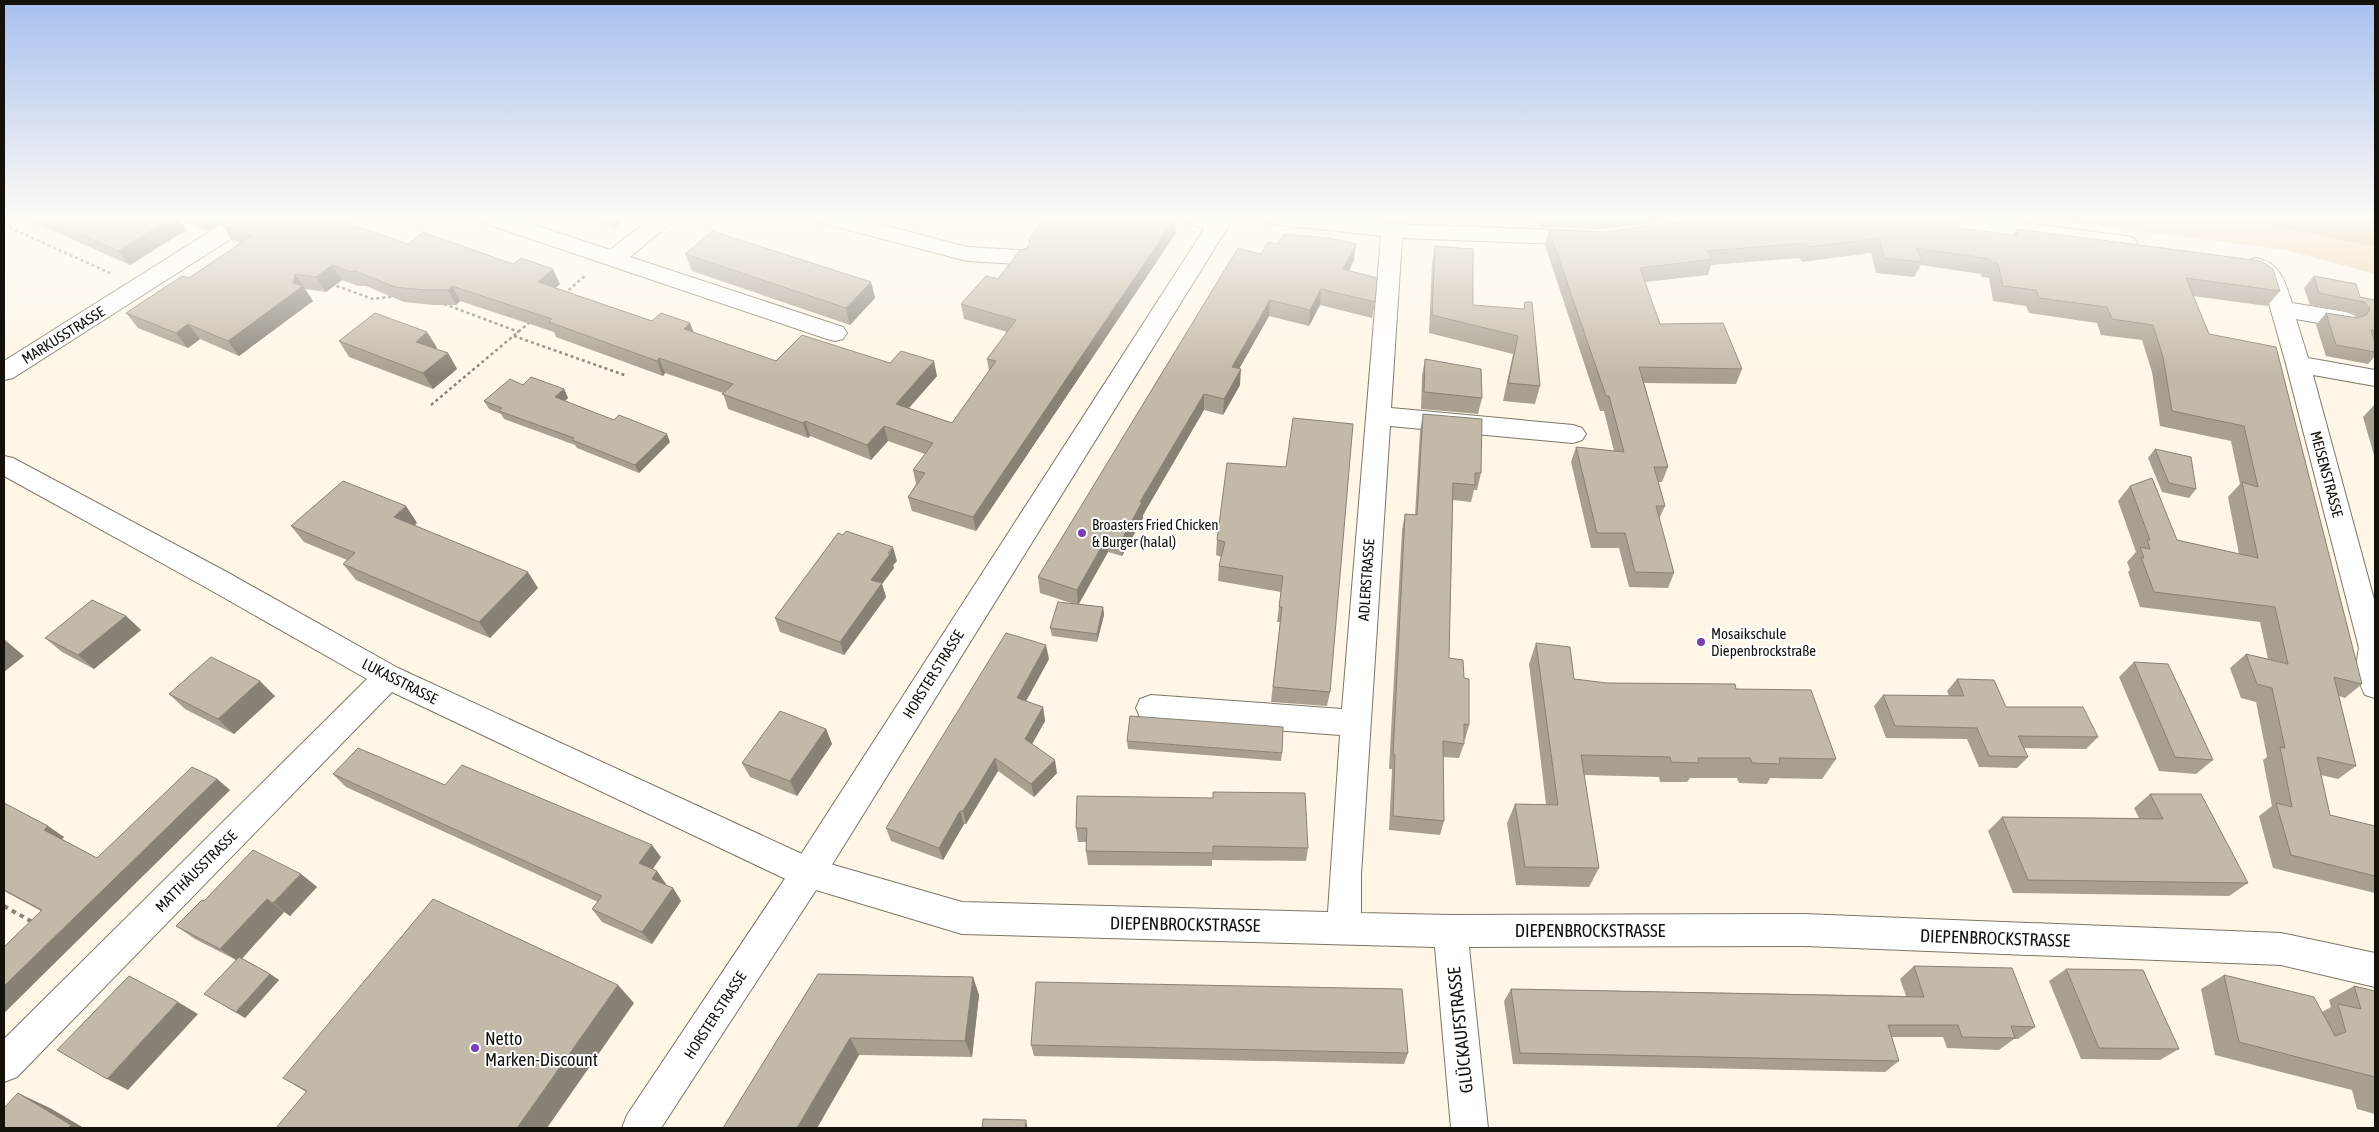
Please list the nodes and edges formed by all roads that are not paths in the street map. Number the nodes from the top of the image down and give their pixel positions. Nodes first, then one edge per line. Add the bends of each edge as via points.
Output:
1 (166, 270) edge
2 (645, 270) edge
3 (1190, 270) edge
4 (1389, 270) edge
5 (2265, 270) edge
6 (2282, 309) junction
7 (2346, 320) edge
8 (835, 333) dead end
9 (2298, 364) junction
10 (4, 372) edge
11 (2375, 378) edge
12 (1378, 416) junction
13 (1573, 434) dead end
14 (4, 465) edge
15 (2374, 648) edge
16 (388, 677) junction
17 (2375, 686) edge
18 (1150, 708) dead end
19 (1356, 723) junction
20 (808, 873) junction
21 (1344, 928) junction
22 (1450, 931) junction
23 (2375, 970) edge
24 (4, 1064) edge
25 (640, 1128) edge
26 (1469, 1128) edge

1 - 10 street, MARKUSSTRASSE
2 - 8 street
3 - 20 street, HORSTER STRASSE
4 - 12 street, ADLERSTRASSE
5 - 6 street, MEISENSTRASSE via 2272,276
6 - 7 street
6 - 9 street, MEISENSTRASSE
9 - 11 street
9 - 15 street, MEISENSTRASSE
12 - 13 street
12 - 19 street, ADLERSTRASSE
14 - 16 street, LUKASSTRASSE
15 - 17 street, MEISENSTRASSE via 2370,664
16 - 20 street, LUKASSTRASSE
16 - 24 street, MATTHÄUSSTRASSE
18 - 19 street
19 - 21 street, ADLERSTRASSE
20 - 21 street, DIEPENBROCKSTRASSE via 962,918
20 - 25 street, HORSTER STRASSE
21 - 22 street, DIEPENBROCKSTRASSE
22 - 23 street, DIEPENBROCKSTRASSE via 1804,930 2282,949
22 - 26 street, GLÜCKAUFSTRASSE

